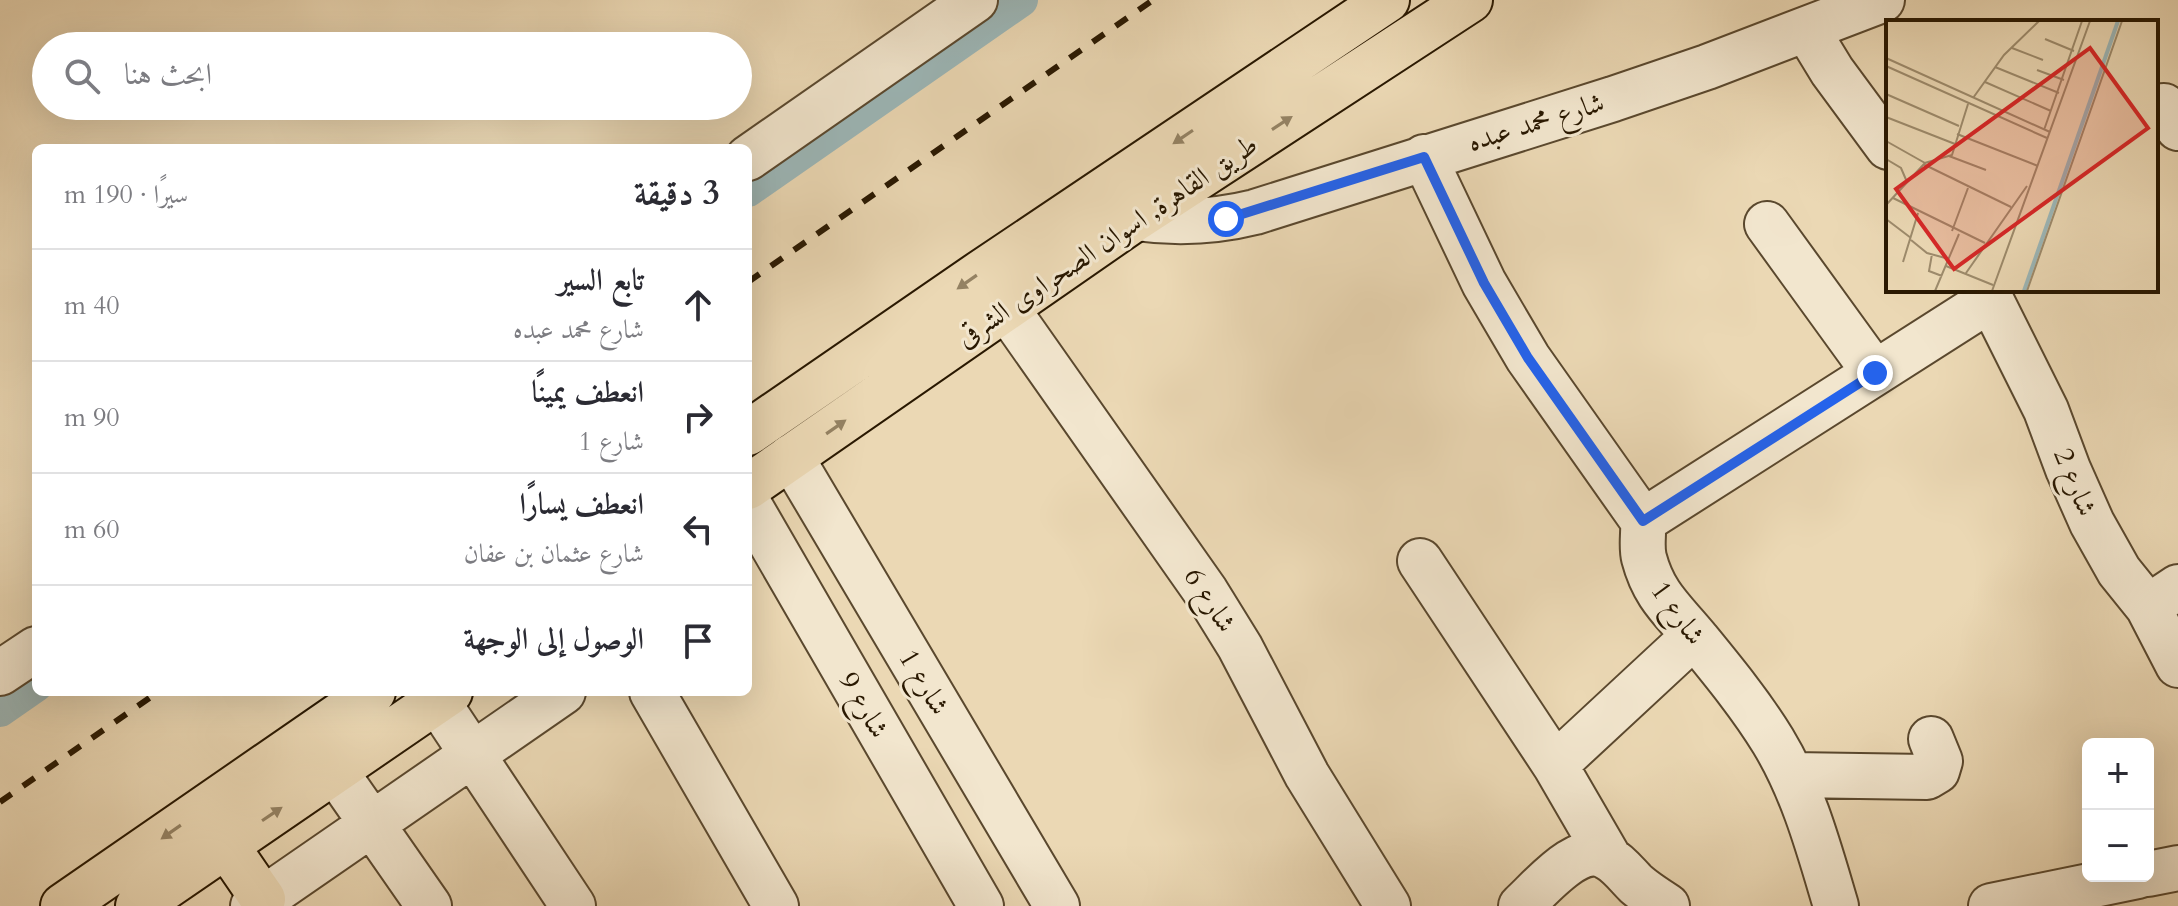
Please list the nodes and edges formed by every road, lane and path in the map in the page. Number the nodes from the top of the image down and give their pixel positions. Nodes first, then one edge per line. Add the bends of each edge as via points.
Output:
1 (975, 0) edge
2 (1387, 0) edge
3 (1470, 0) edge
4 (1882, 0) edge
5 (1807, 30) junction
6 (1886, 144) edge
7 (752, 155) edge
8 (1424, 157) junction
9 (1136, 218) junction
10 (1767, 224) dead end
11 (1989, 295) edge
12 (1007, 309) junction
13 (1875, 373) junction
14 (752, 430) edge
15 (791, 457) junction
16 (752, 484) edge
17 (752, 520) edge
18 (1643, 521) junction
19 (760, 554) edge
20 (1420, 561) dead end
21 (2163, 597) edge
22 (1694, 636) junction
23 (32, 652) edge
24 (2178, 665) edge
25 (0, 673) edge
26 (367, 696) edge
27 (443, 696) edge
28 (557, 696) edge
29 (654, 696) edge
30 (1931, 739) dead end
31 (473, 755) junction
32 (1555, 765) junction
33 (335, 771) junction
34 (1792, 775) junction
35 (372, 825) junction
36 (226, 845) junction
37 (1609, 858) junction
38 (2178, 868) edge
39 (2154, 873) edge
40 (2118, 882) edge
41 (2060, 899) edge
42 (258, 903) edge
43 (63, 906) edge
44 (138, 906) edge
45 (429, 906) edge
46 (573, 906) edge
47 (776, 906) edge
48 (981, 906) edge
49 (1057, 906) edge
50 (1388, 906) edge
51 (1521, 906) edge
52 (1667, 906) edge
53 (1836, 906) edge
54 (1991, 906) edge

1 - 7 street
2 -> 14 highway, طريق القاهرة, اسوان الصحراوى الشرقى
9 -> 3 highway, طريق القاهرة, اسوان الصحراوى الشرقى
4 - 5 street, شارع محمد عبده
5 - 6 street
5 - 8 street, شارع محمد عبده via 1613,99
8 - 9 street, شارع محمد عبده via 1226,219 1166,223
8 - 18 street via 1484,283 1528,358
9 - 12 highway, طريق القاهرة, اسوان الصحراوى الشرقى
10 - 13 street
11 - 13 street
11 - 21 street, شارع 2 via 2119,571
15 -> 12 highway, طريق القاهرة, اسوان الصحراوى الشرقى
12 - 50 street, شارع 6 via 1206,592 1307,775
13 - 18 street
15 - 16 highway, طريق القاهرة, اسوان الصحراوى الشرقى
15 - 49 street, شارع 1
17 - 19 street, شارع 9
18 - 22 street, شارع 1 via 1642,553 1654,585
19 - 48 street, شارع 9
20 - 32 street
21 - 24 street, شارع 2
22 - 32 street
22 - 34 street, شارع 1 via 1772,739
23 - 25 street
26 -> 43 highway
27 - 31 street
27 - 33 highway
28 - 31 street
29 - 47 street
30 - 34 street via 1940,761 1927,777
31 - 35 street
31 - 46 street
32 - 37 street
33 - 35 street
36 -> 33 highway
34 - 53 street, شارع 1
35 - 42 street
35 - 45 street
36 - 42 highway
36 - 44 highway
37 - 51 street via 1597,852 1572,860
37 - 52 street
38 - 39 street
40 - 41 street
41 - 54 street

